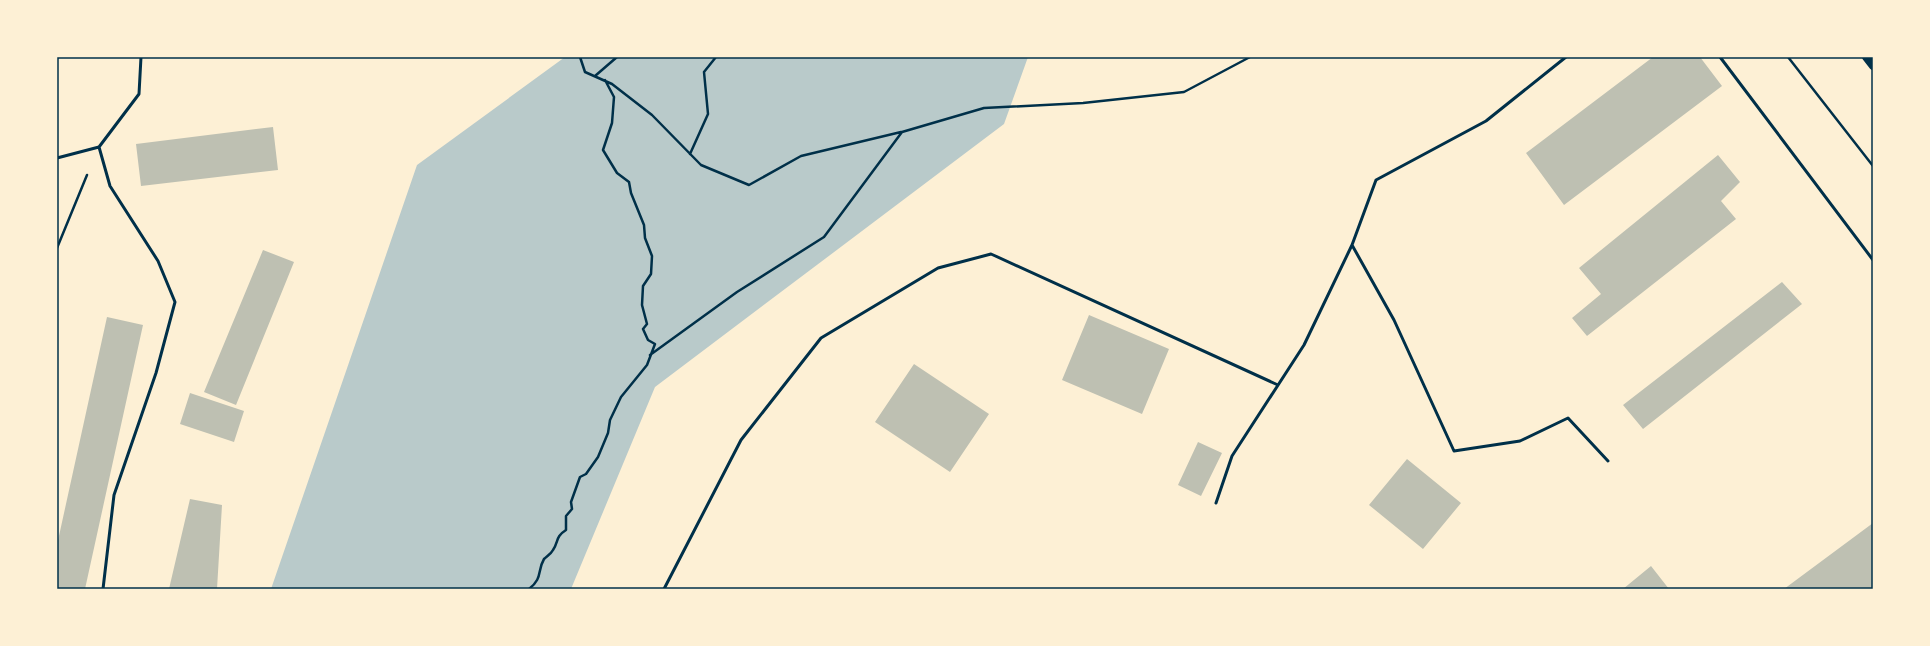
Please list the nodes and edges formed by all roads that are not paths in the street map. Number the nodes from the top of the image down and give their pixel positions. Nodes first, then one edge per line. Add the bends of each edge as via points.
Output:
1 (141, 57) edge
2 (1566, 57) edge
3 (1720, 57) edge
4 (1866, 57) edge
5 (1873, 66) edge
6 (99, 147) junction
7 (57, 158) edge
8 (1352, 245) junction
9 (1873, 260) edge
10 (1278, 385) junction
11 (1608, 461) dead end
12 (1216, 503) dead end
13 (103, 589) edge
14 (664, 589) edge

1 - 6 lane via 139,94
2 - 8 lane via 1486,121 1376,180
3 - 9 lane
4 - 5 main road
6 - 7 lane
6 - 13 lane via 110,186 158,261 175,302 156,373 114,495
8 - 10 lane via 1304,345
8 - 11 lane via 1394,320 1454,451 1520,440 1568,418
10 - 12 lane via 1232,456
10 - 14 lane via 991,254 938,268 821,338 740,440

